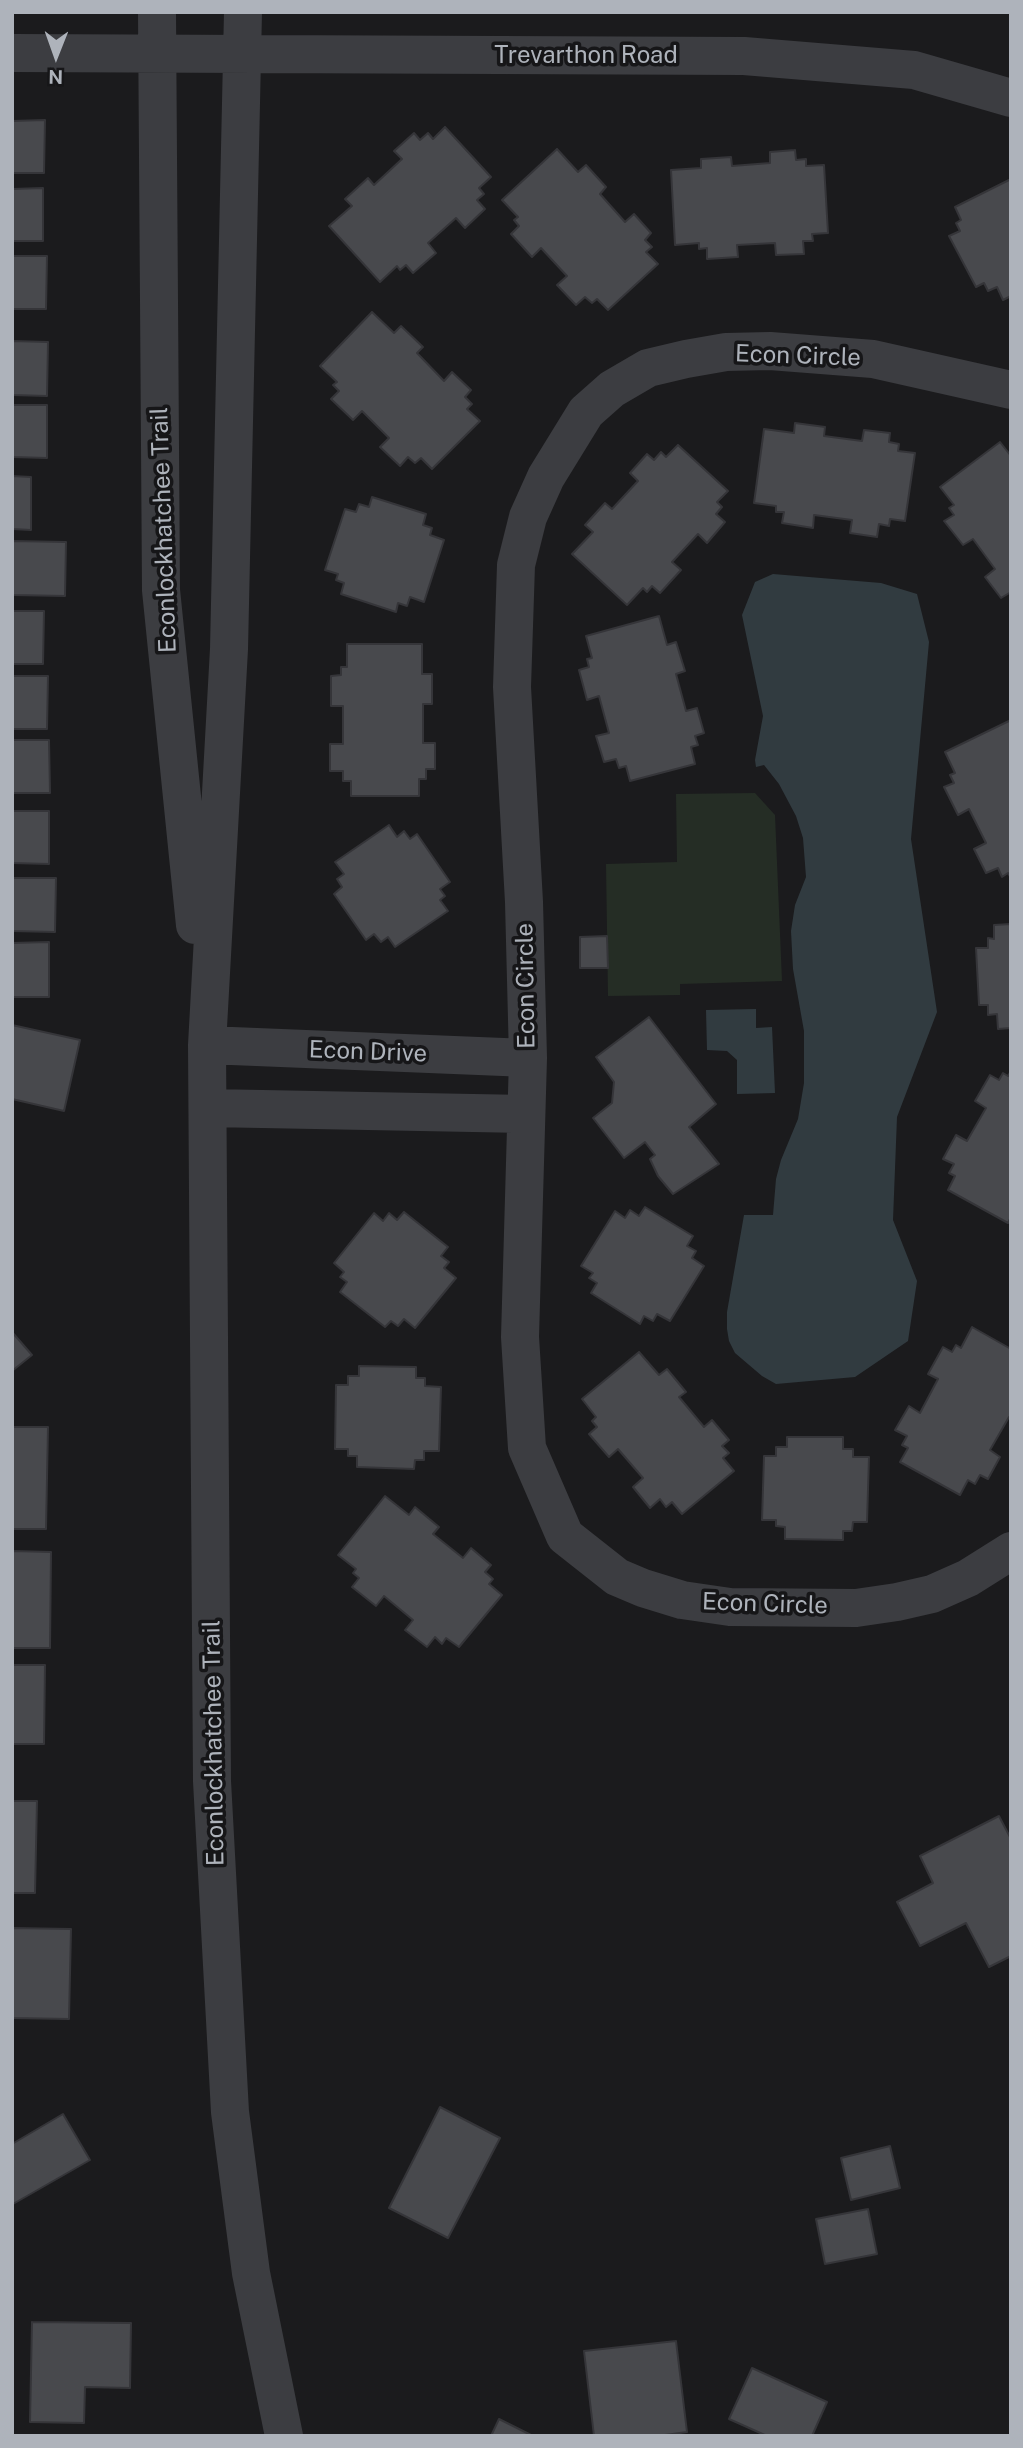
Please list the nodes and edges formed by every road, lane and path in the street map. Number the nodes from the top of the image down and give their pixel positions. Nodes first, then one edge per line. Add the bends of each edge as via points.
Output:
1 (158, 12) edge
2 (243, 12) edge
3 (12, 53) edge
4 (158, 54) junction
5 (243, 56) junction
6 (1011, 98) edge
7 (1011, 390) edge
8 (208, 1045) junction
9 (528, 1058) junction
10 (209, 1108) junction
11 (526, 1114) junction
12 (1011, 1551) edge
13 (284, 2436) edge

1 - 4 street, Econlockhatchee Trail
2 - 5 street, Econlockhatchee Trail
3 - 4 street, Trevarthon Road
4 - 5 street, Trevarthon Road
4 - 8 street, Econlockhatchee Trail via 161,590
5 - 6 street, Trevarthon Road via 744,56 914,70
5 - 8 street, Econlockhatchee Trail via 229,649
7 - 9 street, Econ Circle via 873,359 726,352 648,368 612,389 586,412 546,477 528,517 516,565 512,687
8 - 9 street, Econ Drive
8 - 10 street, Econlockhatchee Trail
9 - 11 street, Econ Circle
10 - 11 street
10 - 13 street, Econlockhatchee Trail via 212,1781 229,2098 250,2273
11 - 12 street, Econ Circle via 520,1337 527,1448 565,1535 623,1579 682,1600 730,1606 856,1608 897,1602 932,1594 968,1578

